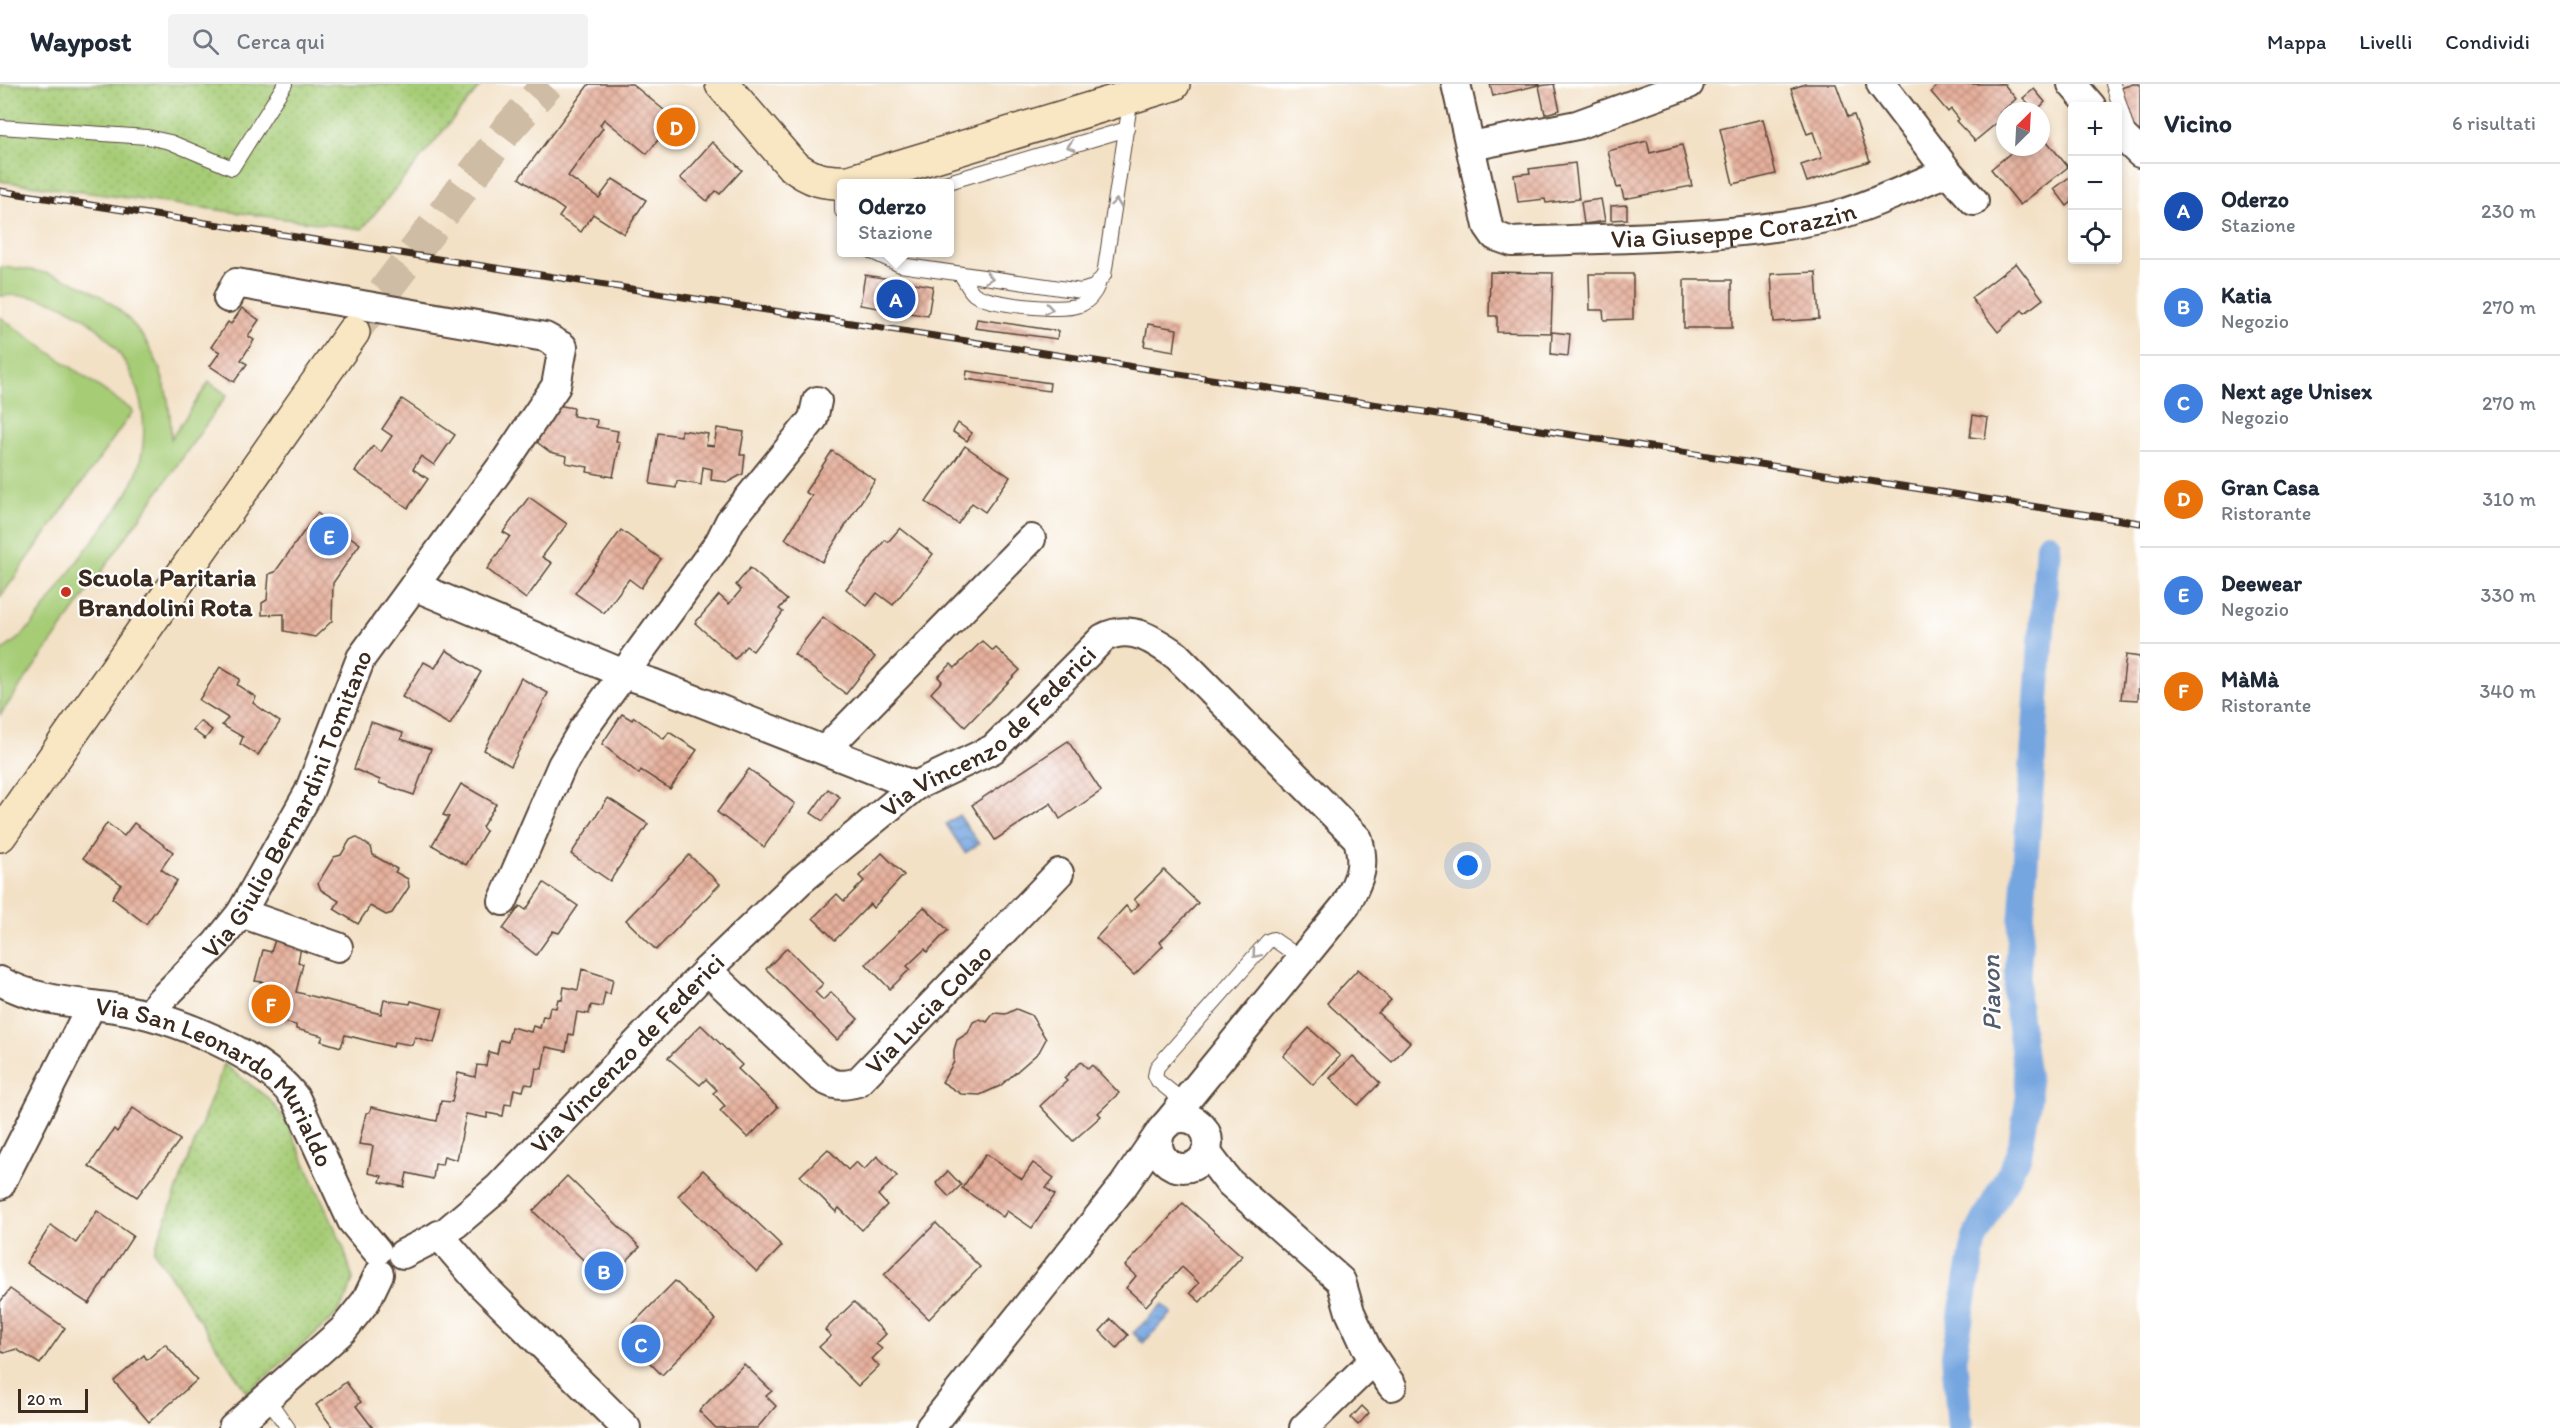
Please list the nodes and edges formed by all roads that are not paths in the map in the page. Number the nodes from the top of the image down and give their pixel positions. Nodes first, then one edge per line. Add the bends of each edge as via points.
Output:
1 (285, 84) edge
2 (722, 84) edge
3 (1173, 84) edge
4 (1456, 84) edge
5 (1689, 84) edge
6 (1881, 84) edge
7 (2072, 84) edge
8 (2113, 84) edge
9 (1131, 97) junction
10 (2088, 102) edge
11 (0, 127) edge
12 (1127, 129) junction
13 (2130, 144) edge
14 (1471, 146) junction
15 (1948, 172) junction
16 (882, 179) edge
17 (954, 179) edge
18 (837, 184) edge
19 (1974, 201) dead end
20 (883, 257) edge
21 (962, 274) junction
22 (1104, 274) junction
23 (228, 298) dead end
24 (353, 332) tunnel mouth
25 (817, 400) dead end
26 (1031, 539) dead end
27 (414, 586) junction
28 (624, 675) junction
29 (825, 750) junction
30 (915, 786) junction
31 (0, 835) edge
32 (1059, 873) dead end
33 (503, 901) dead end
34 (241, 913) junction
35 (338, 947) dead end
36 (1302, 959) junction
37 (707, 970) junction
38 (0, 981) edge
39 (91, 1006) junction
40 (151, 1015) junction
41 (1194, 1102) junction
42 (1164, 1128) junction
43 (1189, 1162) junction
44 (0, 1185) edge
45 (1123, 1186) junction
46 (439, 1235) junction
47 (386, 1260) junction
48 (1374, 1360) junction
49 (1392, 1386) dead end
50 (267, 1398) junction
51 (233, 1428) edge
52 (288, 1428) edge
53 (626, 1428) edge
54 (930, 1428) edge
55 (1304, 1428) edge

1 - 11 lane via 232,168 170,142 147,137
2 - 18 main road via 804,175
3 - 9 main road
4 - 14 street, Via Giuseppe Corazzin
5 - 14 street via 1576,125
6 - 15 street
7 - 10 street
8 - 13 lane
9 - 12 lane
9 - 16 main road
12 -> 17 lane
22 -> 12 lane
14 - 15 street, Via Giuseppe Corazzin via 1488,226 1495,236 1512,242 1778,227 1837,215
15 - 19 street
20 - 21 lane via 900,265
21 -> 22 lane via 1081,291 1094,287
21 -> 22 lane via 973,293 985,299 1059,310 1082,305 1094,294
23 - 27 street, Via Giulio Bernardini Tomitano via 236,283 545,337 564,347 556,386
24 - 31 main road
25 - 28 street via 813,419 730,521
26 - 29 street
27 - 28 street
27 - 34 street, Via Giulio Bernardini Tomitano via 361,658 309,792
28 - 29 street via 652,682
28 - 33 street via 562,765
29 - 30 street
30 - 36 street, Via Vincenzo de Federici via 993,749 1103,638 1114,632 1142,634 1177,656 1358,839 1363,857 1356,885 1346,905
30 - 37 street, Via Vincenzo de Federici via 800,881
32 - 37 street, Via Lucia Colao via 858,1082 848,1085 831,1085 818,1075
34 - 35 street
34 - 40 street, Via Giulio Bernardini Tomitano
36 - 41 street, Via Vincenzo de Federici
36 -> 41 lane via 1273,939 1268,941 1157,1067 1158,1081
37 - 46 street, Via Vincenzo de Federici via 498,1188
38 - 39 street, Via San Leonardo Murialdo via 40,998
39 - 40 street, Via San Leonardo Murialdo
39 - 44 street
40 - 47 street, Via San Leonardo Murialdo via 199,1031 286,1085 352,1221
41 - 42 street via 1181,1119
41 - 43 street via 1206,1136
42 - 43 street via 1158,1146 1160,1154
42 - 45 street
43 - 45 street via 1154,1167
43 - 48 street via 1227,1181 1341,1281 1350,1312
45 - 54 street
46 - 47 street, Via Vincenzo de Federici
46 - 53 street via 482,1285
47 - 50 street via 366,1301 343,1330
48 - 49 street
48 - 55 street
50 - 51 street
50 - 52 lane

